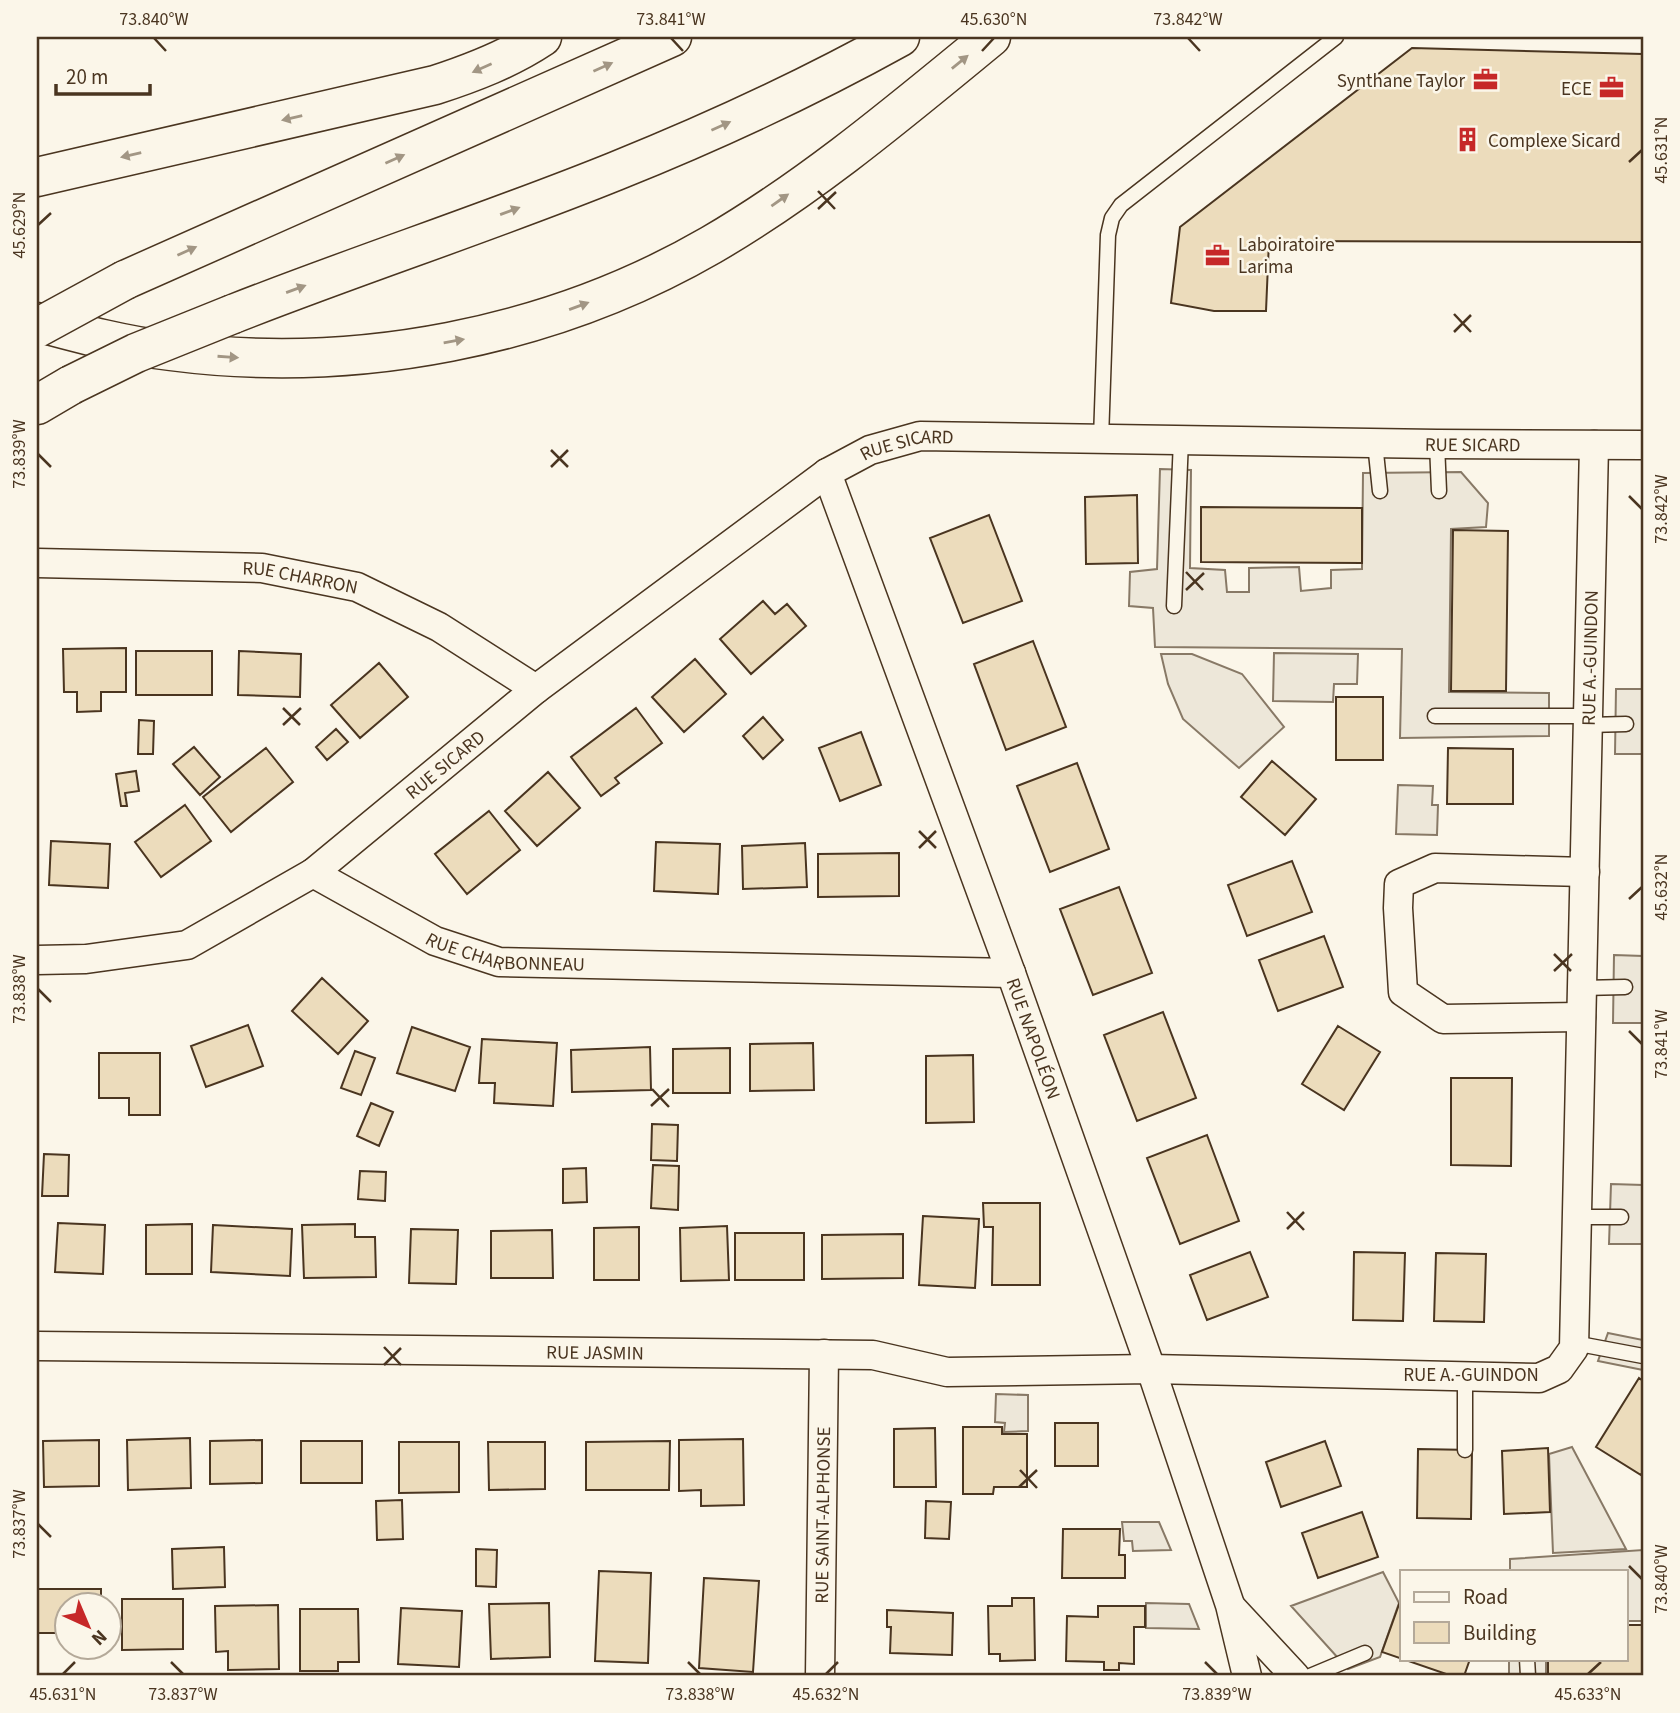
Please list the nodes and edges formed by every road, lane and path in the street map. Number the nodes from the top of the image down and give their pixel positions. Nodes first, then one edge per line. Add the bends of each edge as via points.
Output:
1 (542, 37) edge
2 (672, 37) edge
3 (900, 37) edge
4 (991, 37) edge
5 (1336, 37) edge
6 (37, 177) edge
7 (37, 322) edge
8 (37, 328) edge
9 (37, 405) edge
10 (1101, 439) junction
11 (1181, 440) junction
12 (1375, 443) junction
13 (1437, 444) junction
14 (1594, 445) junction
15 (1643, 445) edge
16 (827, 473) junction
17 (1380, 491) dead end
18 (1439, 491) dead end
19 (37, 563) edge
20 (1174, 606) dead end
21 (536, 688) junction
22 (1435, 716) dead end
23 (1588, 721) junction
24 (1626, 724) dead end
25 (1585, 872) junction
26 (313, 873) junction
27 (37, 960) edge
28 (1011, 973) junction
29 (1625, 987) dead end
30 (1582, 988) junction
31 (1581, 1017) junction
32 (1577, 1217) junction
33 (1621, 1217) dead end
34 (1574, 1343) junction
35 (37, 1346) edge
36 (824, 1354) junction
37 (1643, 1356) edge
38 (1151, 1369) junction
39 (1465, 1377) junction
40 (1465, 1450) dead end
41 (1230, 1605) junction
42 (1365, 1653) dead end
43 (820, 1676) edge
44 (1247, 1676) edge
45 (1295, 1676) edge
46 (1310, 1676) edge

1 -> 6 highway via 472,73 435,85
8 -> 2 highway, bridge via 125,279
9 -> 3 highway, bridge via 136,353 674,148
7 -> 4 highway via 169,351 241,358 383,351 515,328 636,284 712,244 849,150
5 - 10 lane via 1121,205 1112,218
10 - 11 street, RUE SICARD
10 - 16 street, RUE SICARD via 920,436 870,450
11 - 12 street, RUE SICARD
11 - 20 lane
12 - 13 street, RUE SICARD
12 - 17 lane
13 - 14 street, RUE SICARD
13 - 18 lane
14 - 15 street, RUE SICARD
14 - 23 street, RUE A.-GUINDON
16 - 21 street, RUE SICARD
16 - 28 street, RUE NAPOLÉON
19 - 21 street, RUE CHARRON via 262,568 357,587 439,627
21 - 26 street, RUE SICARD
22 - 23 lane
23 - 24 lane
23 - 25 street, RUE A.-GUINDON
25 - 30 street, RUE A.-GUINDON
25 - 31 street via 1435,868 1399,884 1398,908 1403,992 1443,1019
26 - 27 street via 187,945 86,959
26 - 28 street, RUE CHARBONNEAU via 435,941 499,962
28 - 38 street, RUE NAPOLÉON
29 - 30 lane
30 - 31 street, RUE A.-GUINDON
31 - 32 street, RUE A.-GUINDON
32 - 33 lane
32 - 34 street, RUE A.-GUINDON
34 - 37 lane
34 - 39 street, RUE A.-GUINDON via 1559,1369 1539,1378
35 - 36 street, RUE JASMIN
36 - 38 street, RUE JASMIN via 873,1355 947,1372
36 - 43 street, RUE SAINT-ALPHONSE
38 - 39 street, RUE A.-GUINDON
38 - 41 street, RUE NAPOLÉON
39 - 40 lane
41 - 44 street, RUE NAPOLÉON
41 - 45 street, RUE NAPOLÉON
42 - 46 lane

